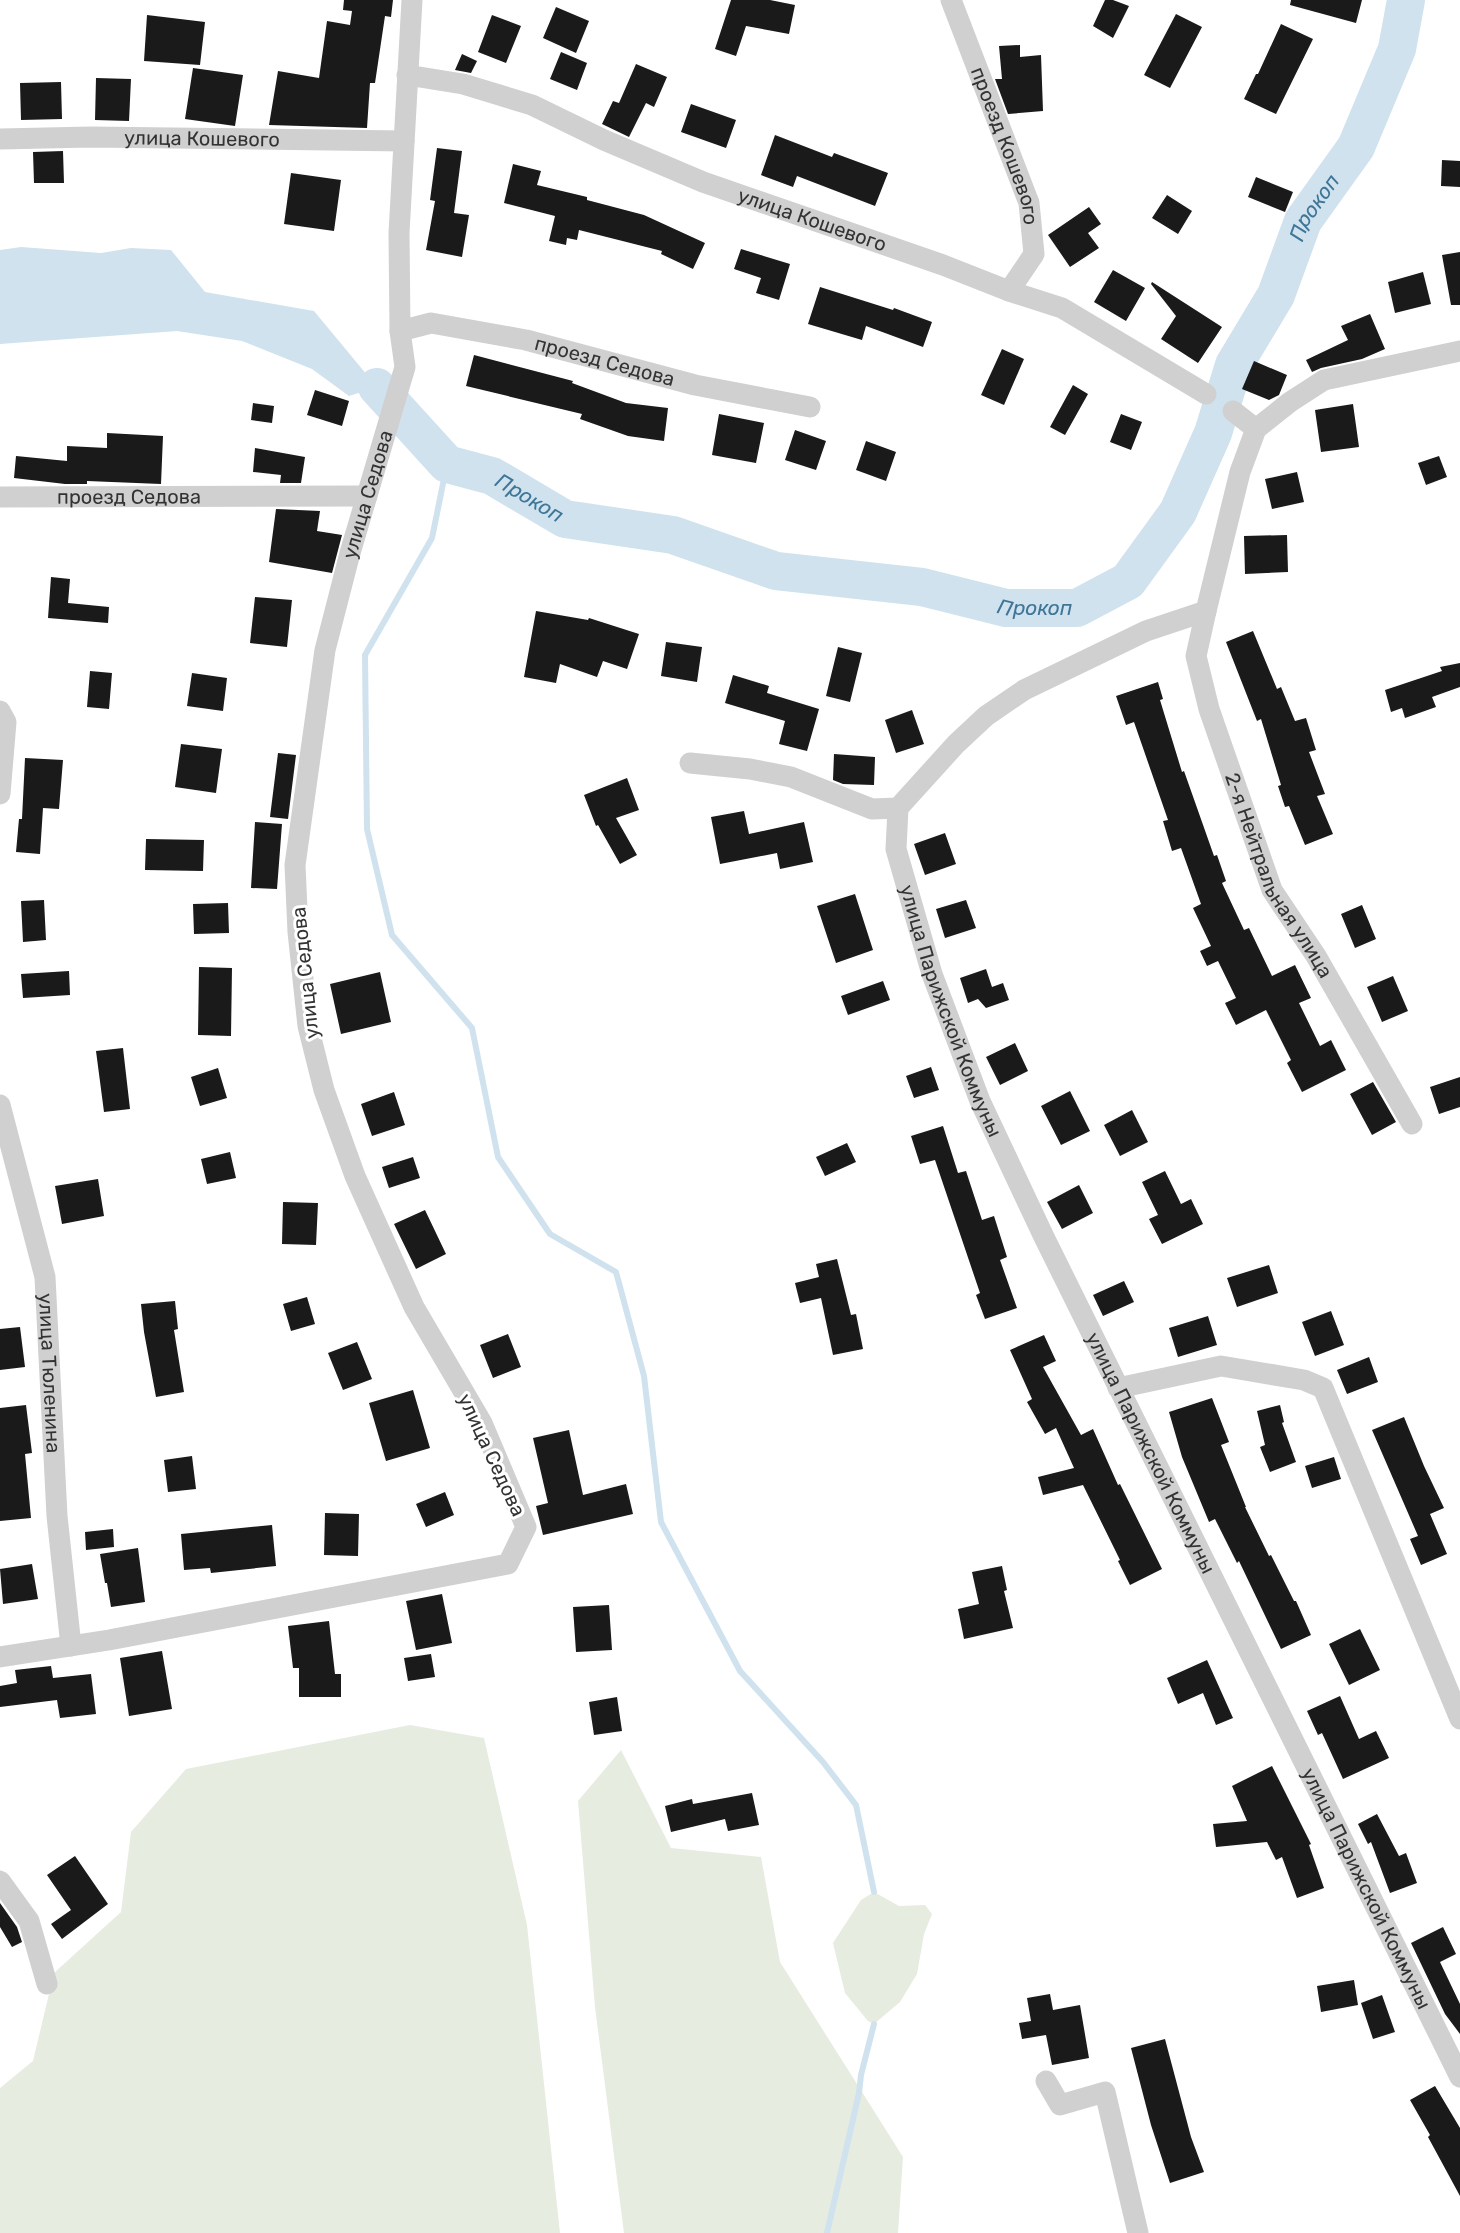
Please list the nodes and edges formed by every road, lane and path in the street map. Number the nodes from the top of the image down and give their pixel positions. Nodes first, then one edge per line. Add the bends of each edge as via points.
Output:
1 (412, 0) edge
2 (951, 0) edge
3 (407, 75) junction
4 (0, 139) edge
5 (404, 141) junction
6 (1009, 291) junction
7 (400, 331) junction
8 (1460, 351) edge
9 (1206, 394) dead end
10 (810, 407) dead end
11 (1233, 411) dead end
12 (1256, 429) junction
13 (368, 496) junction
14 (0, 497) edge
15 (1206, 611) junction
16 (0, 711) edge
17 (690, 763) dead end
18 (0, 794) edge
19 (898, 808) junction
20 (0, 1105) edge
21 (1412, 1124) dead end
22 (1118, 1388) junction
23 (71, 1646) junction
24 (0, 1657) edge
25 (1460, 1719) edge
26 (0, 1881) edge
27 (47, 1984) dead end
28 (1460, 2077) edge
29 (1046, 2081) dead end
30 (1138, 2233) edge

1 - 3 street
2 - 6 street, проезд Кошевого via 1029,203 1034,254
3 - 5 street
3 - 6 street, улица Кошевого via 463,84 532,105 703,182
4 - 5 street, улица Кошевого
5 - 7 street via 399,233
6 - 9 street, улица Кошевого via 1062,308
7 - 10 street, проезд Седова via 431,323 526,340 695,385
7 - 13 street, улица Седова via 405,367
8 - 12 street via 1324,380
11 - 12 street
12 - 15 street via 1240,472
13 - 14 street, проезд Седова
13 - 23 street, улица Седова via 325,650 296,865 308,1026 324,1090 355,1176 414,1307 482,1423 526,1527 508,1564
15 - 19 street via 1146,632 1024,690 986,716
15 - 21 street, 2-я Нейтральная улица via 1196,656 1209,709 1272,890 1316,956
16 - 18 street via 6,722
17 - 19 street via 791,777 872,809
19 - 22 street, улица Парижской Коммуны via 896,849 932,974 952,1027 985,1111
20 - 23 street, улица Тюленина via 45,1278 57,1516
22 - 25 street via 1221,1366 1304,1380 1323,1388
22 - 28 street, улица Парижской Коммуны
23 - 24 street
26 - 27 street via 29,1921
29 - 30 street via 1060,2105 1105,2092

